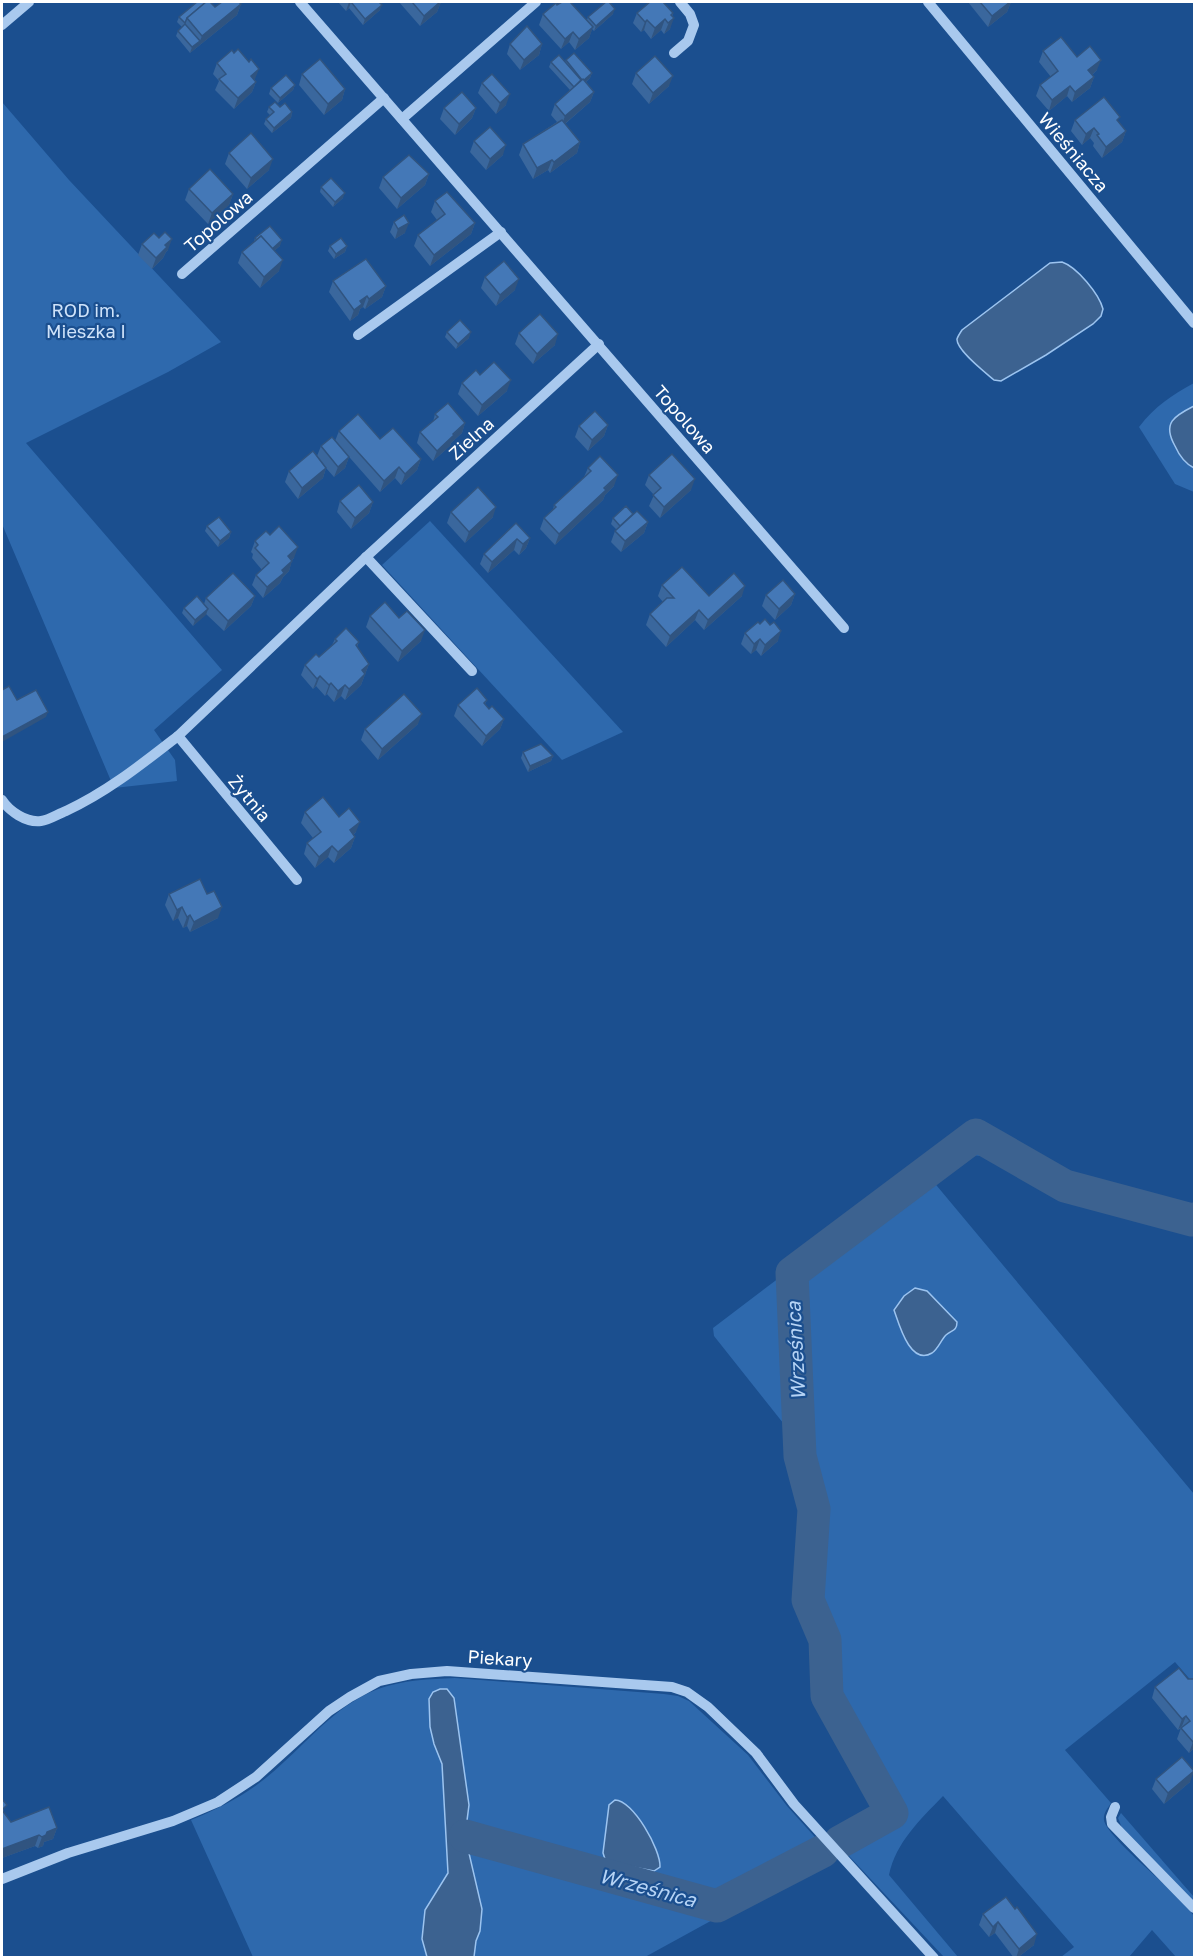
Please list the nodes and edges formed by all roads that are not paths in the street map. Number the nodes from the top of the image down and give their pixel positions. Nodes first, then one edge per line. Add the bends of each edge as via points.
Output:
1 (29, 2) edge
2 (300, 2) edge
3 (536, 2) edge
4 (680, 2) edge
5 (928, 2) edge
6 (2, 25) edge
7 (674, 53) dead end
8 (384, 98) junction
9 (402, 119) junction
10 (501, 232) junction
11 (182, 274) dead end
12 (1194, 323) edge
13 (358, 335) dead end
14 (599, 344) junction
15 (366, 557) junction
16 (844, 628) dead end
17 (472, 671) dead end
18 (178, 736) junction
19 (2, 800) edge
20 (297, 880) dead end
21 (1115, 1807) dead end
22 (2, 1879) edge
23 (1194, 1908) edge
24 (934, 1958) edge

1 - 6 street
2 - 8 street, Topolowa
3 - 9 street
4 - 7 street via 694,25 688,41
5 - 12 street, Wieśniacza
8 - 9 street, Topolowa
8 - 11 street, Topolowa
9 - 10 street, Topolowa
10 - 13 street
10 - 14 street, Topolowa
14 - 15 street, Zielna
14 - 16 street, Topolowa
15 - 17 street
15 - 18 street, Zielna
18 - 19 street, Zielna via 108,789 45,820 18,815
18 - 20 street, Żytnia
21 - 23 street via 1112,1824
22 - 24 street, Piekary via 218,1802 256,1777 329,1711 379,1681 447,1671 672,1687 708,1707 756,1753 794,1804

